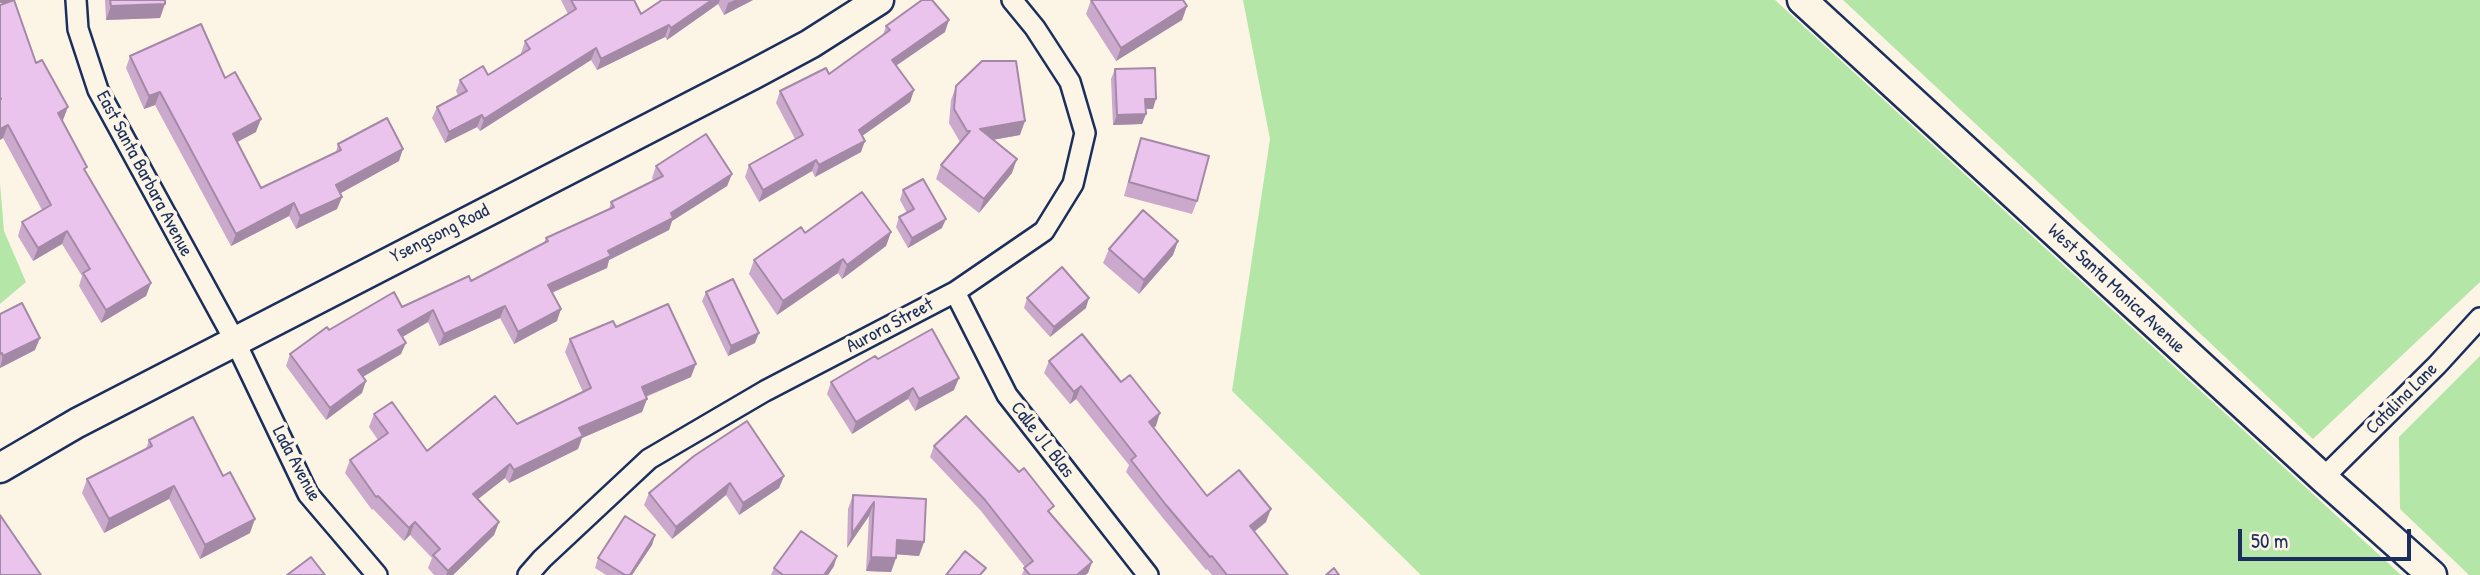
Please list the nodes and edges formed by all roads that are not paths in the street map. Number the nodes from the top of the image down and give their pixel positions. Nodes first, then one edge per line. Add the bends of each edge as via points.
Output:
1 (76, 0) edge
2 (879, 0) edge
3 (1012, 0) edge
4 (1802, 0) edge
5 (955, 292) junction
6 (2480, 318) edge
7 (235, 341) junction
8 (0, 468) edge
9 (2323, 478) junction
10 (377, 575) edge
11 (528, 575) edge
12 (1149, 575) edge
13 (2432, 575) edge

1 - 7 street, East Santa Barbara Avenue via 78,29 98,90
2 - 7 main road, Ysengsong Road via 754,74
3 - 5 street, Aurora Street via 1070,82 1085,132 1073,184 1044,230
4 - 9 main road, West Santa Monica Avenue
5 - 11 street, Aurora Street via 765,391 649,459
5 - 12 street, Calle J L Blas via 1007,395
6 - 9 street, Catalina Lane
7 - 8 main road, Ysengsong Road
7 - 10 street, Lada Avenue via 308,494
9 - 13 main road, West Santa Monica Avenue

